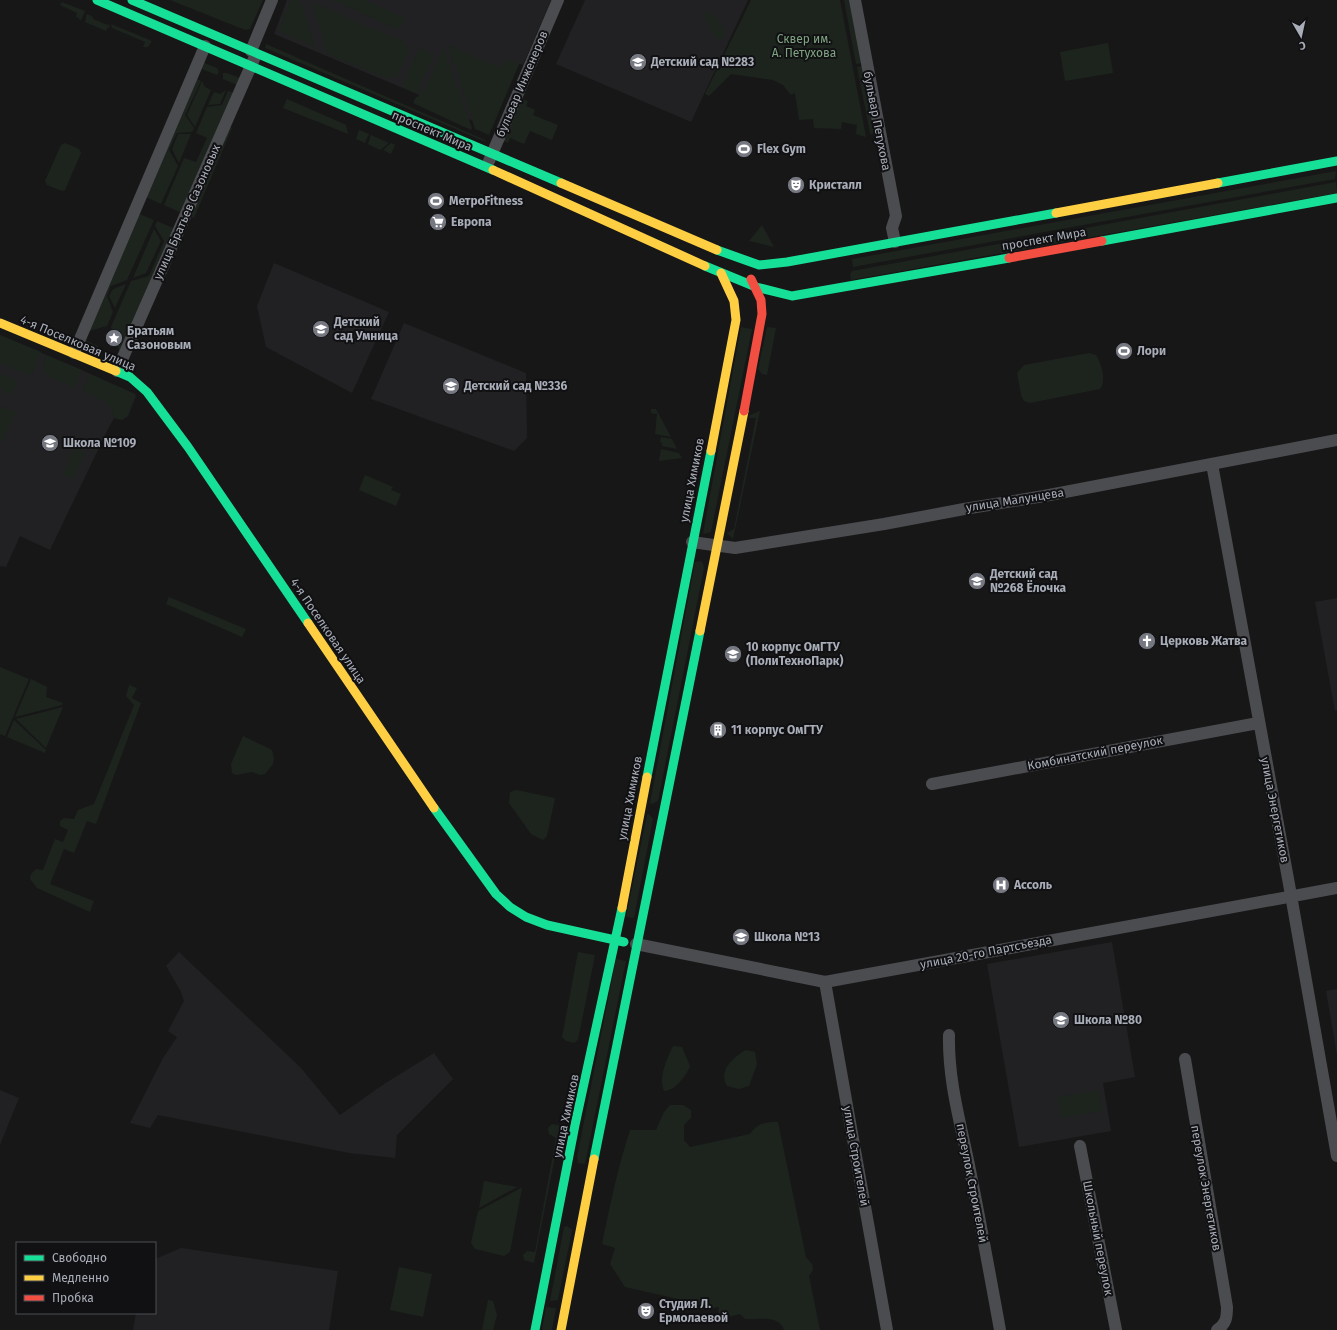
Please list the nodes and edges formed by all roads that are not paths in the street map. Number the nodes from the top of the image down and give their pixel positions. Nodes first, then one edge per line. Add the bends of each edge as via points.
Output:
1 (97, 0) edge
2 (132, 0) edge
3 (272, 0) edge
4 (558, 0) edge
5 (855, 0) edge
6 (204, 46) junction
7 (254, 53) junction
8 (250, 67) junction
9 (492, 155) junction
10 (1337, 161) edge
11 (486, 167) junction
12 (1337, 198) edge
13 (895, 242) junction
14 (734, 257) junction
15 (785, 263) junction
16 (721, 273) junction
17 (756, 287) junction
18 (792, 296) junction
19 (742, 306) junction
20 (762, 314) junction
21 (0, 323) edge
22 (74, 353) junction
23 (117, 371) junction
24 (1337, 440) edge
25 (1212, 464) junction
26 (692, 542) junction
27 (716, 546) junction
28 (1258, 723) junction
29 (932, 784) dead end
30 (641, 806) junction
31 (665, 811) junction
32 (1337, 888) edge
33 (1291, 896) junction
34 (615, 940) junction
35 (636, 944) junction
36 (825, 982) junction
37 (949, 1035) dead end
38 (1185, 1059) dead end
39 (1080, 1146) dead end
40 (1337, 1156) edge
41 (573, 1203) junction
42 (535, 1330) edge
43 (561, 1330) edge
44 (887, 1330) edge
45 (1000, 1330) edge
46 (1116, 1330) edge
47 (1216, 1330) edge

1 - 6 main road, проспект Мира
2 - 7 main road, проспект Мира
3 - 7 street, улица Братьев Сазоновых
4 - 9 street, бульвар Инженеров
5 - 13 street, бульвар Петухова via 896,216 892,228
6 - 8 main road, проспект Мира
6 - 22 street
7 - 8 street, улица Братьев Сазоновых
7 - 9 main road, проспект Мира
8 - 11 main road, проспект Мира
8 - 23 street, улица Братьев Сазоновых
9 - 11 street, бульвар Инженеров
9 - 14 main road, проспект Мира
10 - 13 main road, проспект Мира
11 - 16 main road, проспект Мира
12 - 18 main road, проспект Мира
13 - 15 main road, проспект Мира
14 - 15 main road, проспект Мира via 759,265
14 - 17 main road, улица Химиков via 747,271
15 - 17 main road, проспект Мира
16 - 17 main road, проспект Мира
16 - 19 main road, улица Химиков
17 - 18 main road, проспект Мира
17 - 19 main road, проспект Мира
17 - 20 main road, улица Химиков
18 - 20 main road
19 - 26 main road, улица Химиков
20 - 27 main road, улица Химиков
21 - 22 main road, 4-я Поселковая улица
22 - 23 main road, 4-я Поселковая улица
23 - 34 main road, 4-я Поселковая улица via 138,382 188,446 438,814 496,894 526,917 547,925
24 - 25 street, улица Малунцева
25 - 27 street, улица Малунцева via 884,524 735,548
25 - 28 street, улица Энергетиков
26 - 27 street, улица Малунцева
26 - 30 main road, улица Химиков
27 - 31 main road, улица Химиков
28 - 29 street, Комбинатский переулок
28 - 33 street, улица Энергетиков
30 - 31 main road
30 - 34 main road, улица Химиков
31 - 35 main road, улица Химиков
32 - 33 street, улица 20-го Партсъезда
33 - 36 street, улица 20-го Партсъезда
33 - 40 street, улица Энергетиков
34 - 35 main road, 4-я Поселковая улица
34 - 41 main road, улица Химиков
35 - 36 street, улица 20-го Партсъезда
35 - 41 main road, улица Химиков
36 - 44 street, улица Строителей
37 - 45 street, переулок Строителей via 948,1060 952,1088
38 - 47 street, переулок Энергетиков via 1227,1307 1227,1317 1223,1326
39 - 46 street, Школьный переулок
41 - 42 main road, улица Химиков
41 - 43 main road, улица Химиков

